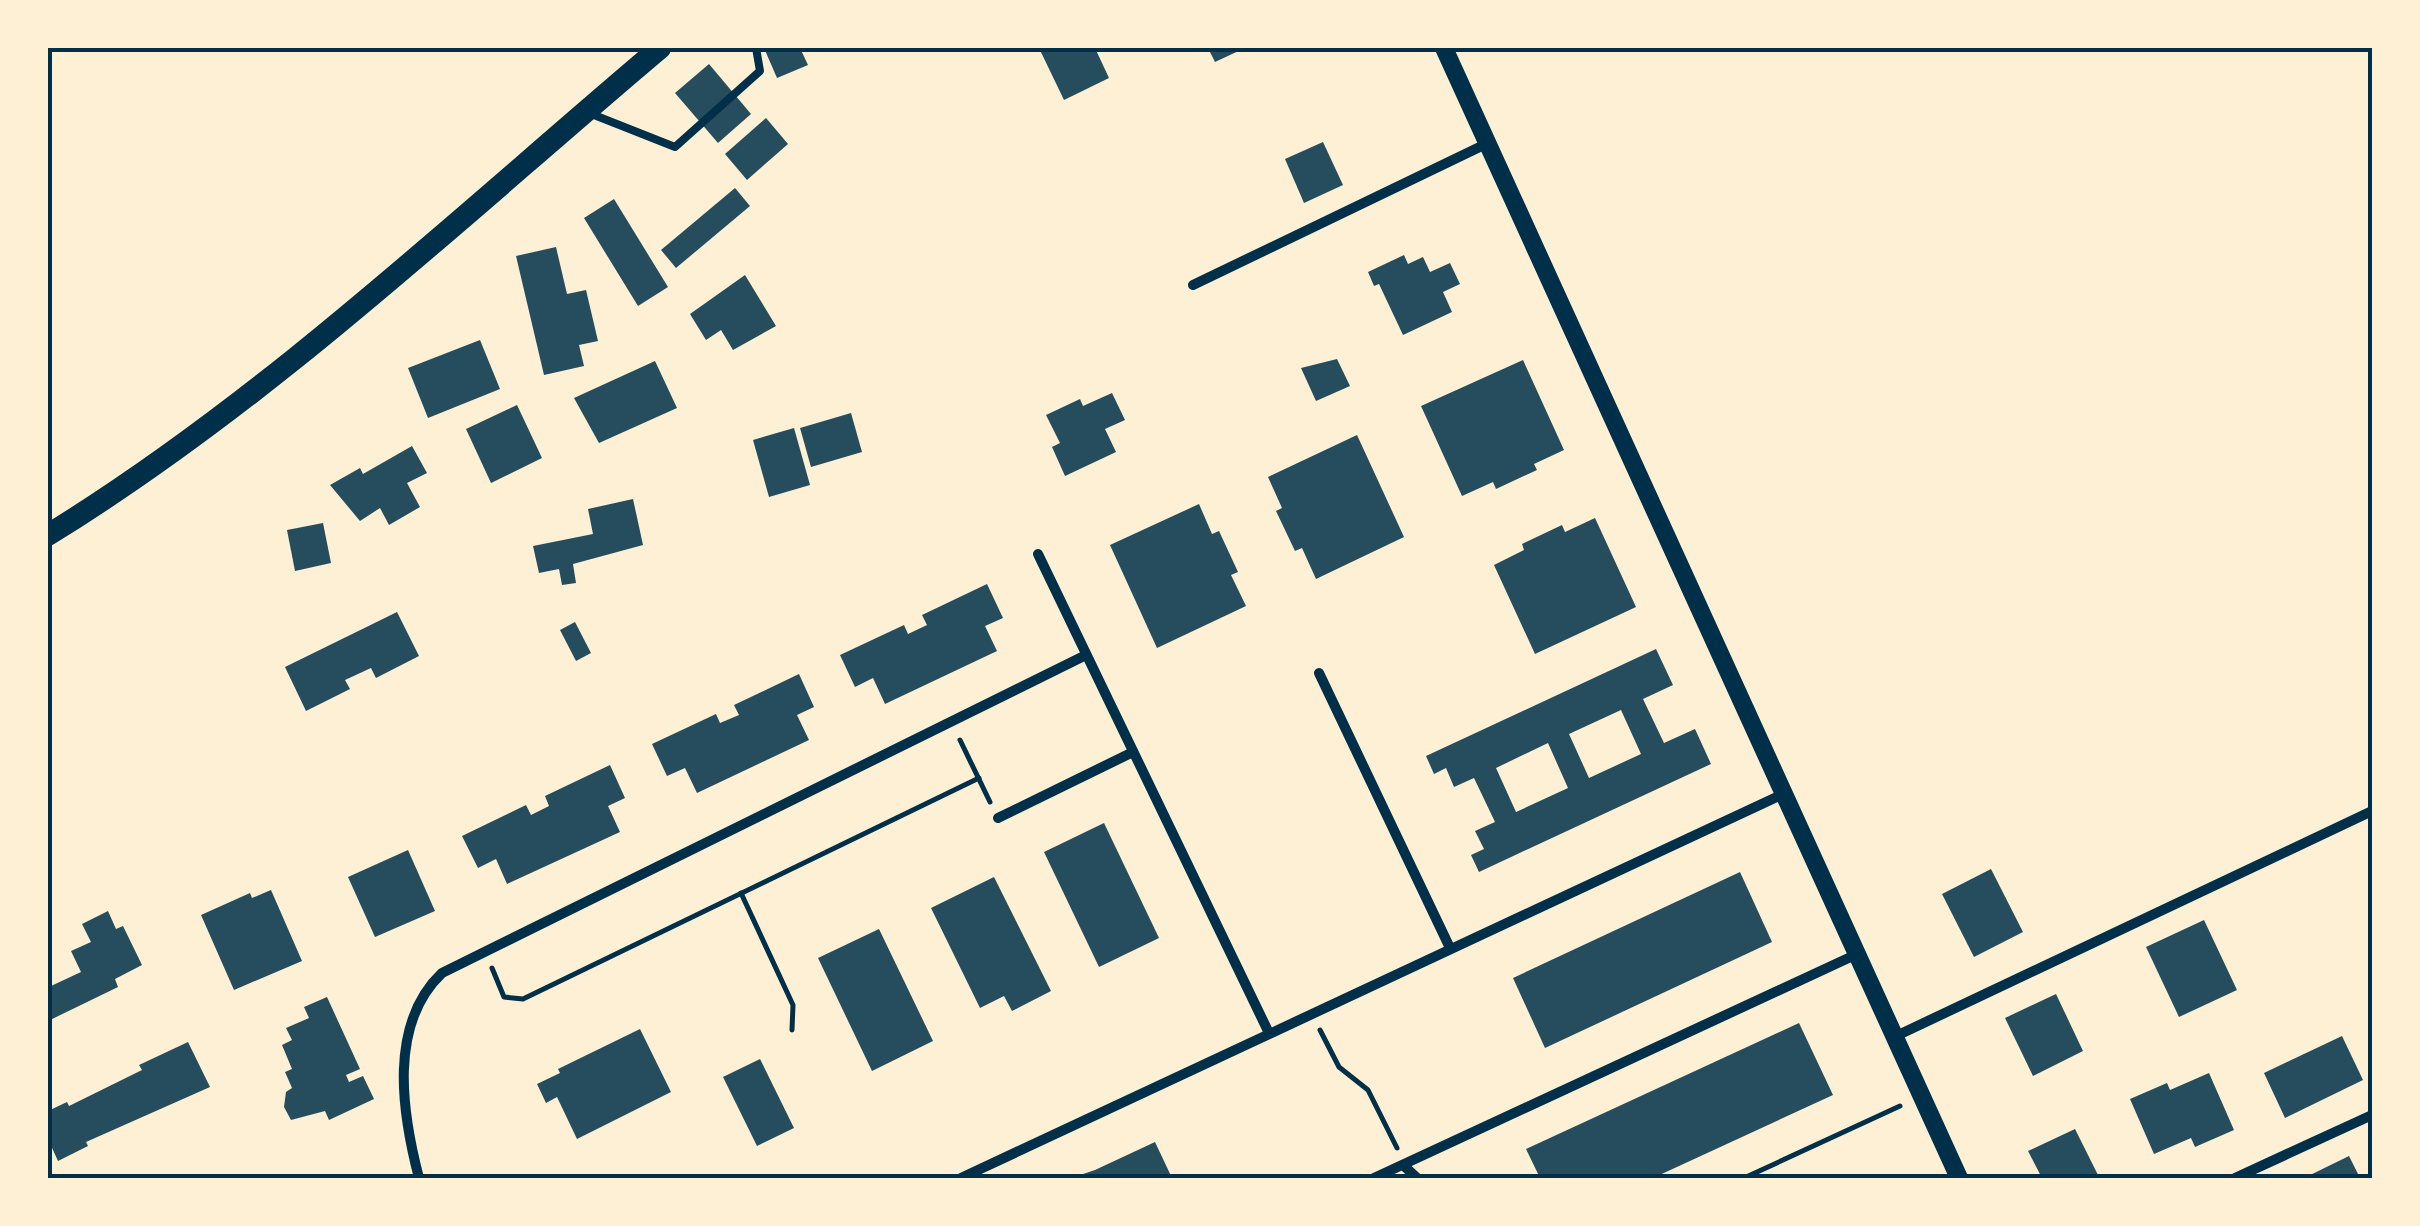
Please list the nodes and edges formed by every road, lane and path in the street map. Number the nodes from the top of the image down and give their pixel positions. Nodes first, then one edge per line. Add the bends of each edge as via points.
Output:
1 (660, 48) edge
2 (756, 48) edge
3 (1444, 48) edge
4 (585, 111) junction
5 (1488, 143) junction
6 (1193, 285) dead end
7 (48, 535) edge
8 (1038, 554) dead end
9 (1086, 655) junction
10 (1318, 673) dead end
11 (951, 721) junction
12 (1133, 752) junction
13 (978, 778) junction
14 (1782, 795) junction
15 (2372, 811) edge
16 (998, 818) joint
17 (741, 893) junction
18 (1450, 948) junction
19 (483, 950) junction
20 (1855, 956) junction
21 (1312, 1011) junction
22 (792, 1030) dead end
23 (1268, 1032) junction
24 (1894, 1037) junction
25 (1922, 1096) junction
26 (2372, 1115) edge
27 (1403, 1165) junction
28 (2260, 1166) junction
29 (418, 1178) edge
30 (961, 1178) edge
31 (1374, 1178) edge
32 (1418, 1178) edge
33 (1744, 1178) edge
34 (1959, 1178) edge
35 (2235, 1178) edge
36 (2266, 1178) edge

1 - 4 main road
2 - 4 lane via 760,72 676,147
3 - 5 street
4 - 7 main road via 280,370
5 - 6 street
5 - 14 street
8 - 9 street
9 - 11 street
9 - 12 street
10 - 18 street
11 - 13 path
11 - 19 street
12 - 16 street
12 - 23 street
13 - 16 path
13 - 17 path
14 - 18 street
14 - 20 street
15 - 24 street
17 - 19 path via 523,999 504,997
17 - 22 path via 793,1005
18 - 21 street
19 - 29 street via 442,972 414,1012 405,1082
20 - 24 street
20 - 27 street
21 - 23 street
21 - 27 path via 1338,1067 1368,1090
23 - 30 street
24 - 25 street
25 - 33 path
25 - 34 street
26 - 28 street
27 - 31 street
27 - 32 street
28 - 35 street
28 - 36 lane

